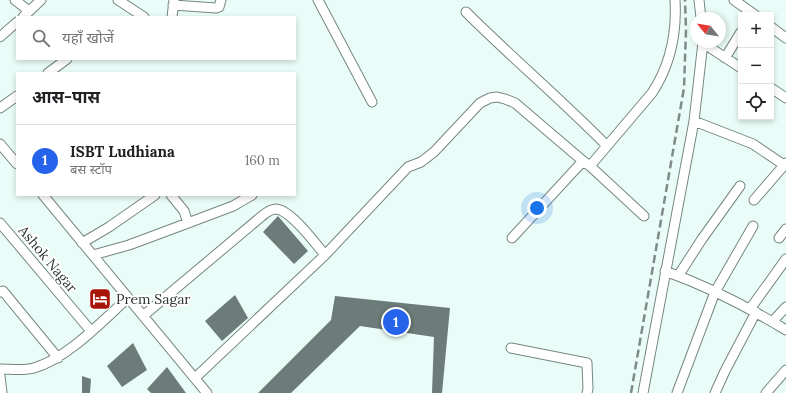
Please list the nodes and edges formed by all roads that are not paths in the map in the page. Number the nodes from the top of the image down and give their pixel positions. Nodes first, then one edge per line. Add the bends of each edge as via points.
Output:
1 (16, 0) edge
2 (41, 0) edge
3 (118, 0) edge
4 (221, 0) edge
5 (318, 0) edge
6 (675, 0) edge
7 (699, 0) edge
8 (734, 0) edge
9 (174, 2) edge
10 (195, 4) edge
11 (466, 12) dead end
12 (700, 12) edge
13 (750, 12) edge
14 (26, 14) edge
15 (142, 16) edge
16 (172, 16) edge
17 (16, 23) edge
18 (774, 29) edge
19 (0, 36) edge
20 (738, 37) edge
21 (786, 38) edge
22 (702, 48) edge
23 (710, 48) edge
24 (725, 58) junction
25 (66, 60) edge
26 (738, 66) edge
27 (49, 72) edge
28 (774, 90) edge
29 (16, 97) edge
30 (786, 98) edge
31 (372, 102) dead end
32 (0, 108) edge
33 (694, 121) junction
34 (0, 144) edge
35 (607, 146) junction
36 (16, 163) edge
37 (587, 164) junction
38 (785, 164) edge
39 (740, 186) dead end
40 (44, 196) edge
41 (154, 196) edge
42 (172, 196) edge
43 (250, 196) edge
44 (754, 200) dead end
45 (644, 216) dead end
46 (188, 223) junction
47 (0, 224) edge
48 (753, 226) dead end
49 (786, 229) edge
50 (512, 238) dead end
51 (779, 238) dead end
52 (82, 243) junction
53 (93, 255) junction
54 (325, 255) junction
55 (786, 259) edge
56 (665, 271) junction
57 (678, 276) junction
58 (1, 290) edge
59 (715, 292) junction
60 (128, 298) junction
61 (786, 307) edge
62 (753, 310) junction
63 (143, 316) junction
64 (772, 322) junction
65 (786, 330) edge
66 (91, 331) junction
67 (511, 348) dead end
68 (58, 358) junction
69 (0, 369) edge
70 (786, 370) edge
71 (0, 376) edge
72 (195, 378) junction
73 (2, 393) edge
74 (207, 393) edge
75 (587, 393) edge
76 (644, 393) edge
77 (677, 393) edge
78 (715, 393) edge
79 (766, 393) edge

1 - 14 street
2 - 14 street
3 - 15 street
4 - 10 street via 216,8
5 - 31 street
6 - 35 street via 674,42 661,80
7 - 12 street
8 - 13 street
9 - 10 street
9 - 16 street
11 - 35 street
17 - 19 street
18 - 21 street
20 - 24 street
22 - 33 street
23 - 24 street
24 - 26 street
25 - 27 street
28 - 30 street
29 - 32 street
33 - 38 street via 753,144
33 - 56 street
34 - 36 street
35 - 37 street
37 - 45 street
37 - 50 street
37 - 54 street via 515,103 497,97 490,98 480,103 430,156 408,167
38 - 44 street
39 - 57 street
40 - 52 street
41 - 52 street via 109,228
42 - 46 street via 184,211
43 - 46 street via 233,206
46 - 53 street via 129,245
47 - 66 street, Ashok Nagar
48 - 59 street
49 - 51 street
52 - 53 street
53 - 60 street
54 - 63 street via 289,215 277,209 271,210
54 - 72 street
55 - 62 street
56 - 57 street
56 - 76 street
57 - 59 street
58 - 68 street
59 - 62 street
59 - 77 street
60 - 63 street
60 - 66 street
61 - 64 street
62 - 64 street
62 - 78 street
63 - 72 street
64 - 65 street
66 - 68 street
67 - 75 street via 586,363
68 - 69 street via 32,368
70 - 79 street
71 - 73 street
72 - 74 street

